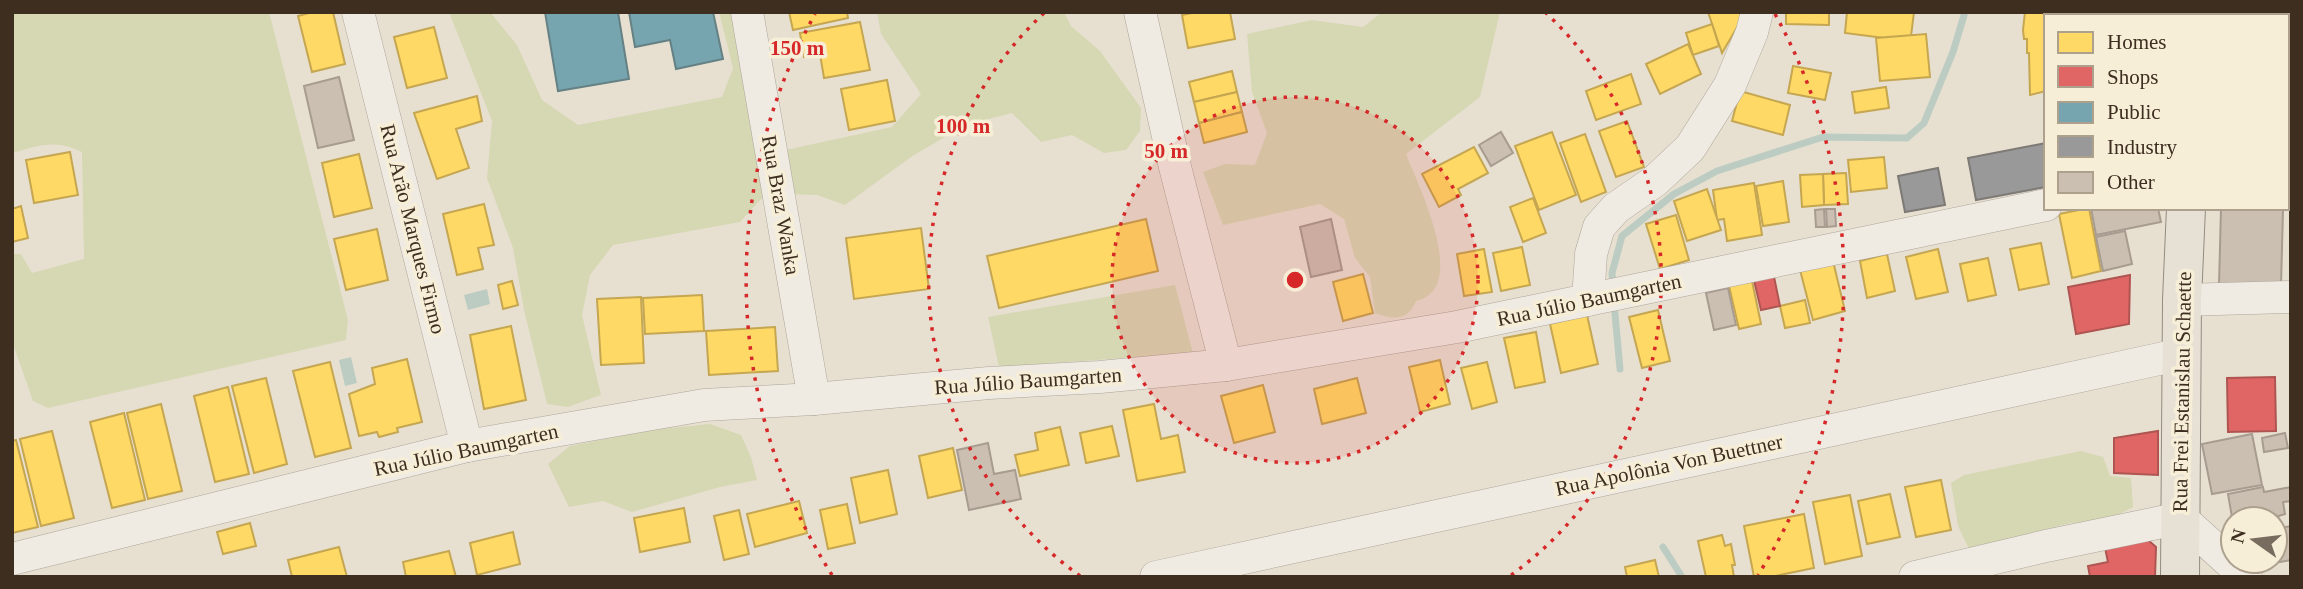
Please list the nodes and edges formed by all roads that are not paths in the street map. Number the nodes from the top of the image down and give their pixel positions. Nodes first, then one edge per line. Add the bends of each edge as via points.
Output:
1 (358, 12) edge
2 (747, 12) edge
3 (1140, 12) edge
4 (1757, 12) edge
5 (2044, 205) edge
6 (2186, 210) edge
7 (1604, 297) junction
8 (2291, 297) edge
9 (2182, 300) junction
10 (2182, 354) junction
11 (1226, 365) junction
12 (814, 399) junction
13 (467, 446) junction
14 (2181, 518) junction
15 (12, 559) edge
16 (1156, 577) edge
17 (1915, 577) edge
18 (2180, 577) edge
19 (2246, 577) edge

1 - 13 street, Rua Arão Marques Firmo
2 - 12 street, Rua Braz Wanka
3 - 11 street
4 - 7 street via 1730,85 1690,148 1599,227 1591,254
5 - 7 street, Rua Júlio Baumgarten
6 - 9 main road, Rua Frei Estanislau Schaette
7 - 11 street, Rua Júlio Baumgarten
8 - 9 street
9 - 10 main road, Rua Frei Estanislau Schaette
10 - 14 main road, Rua Frei Estanislau Schaette
10 - 16 street, Rua Apolônia Von Buettner
11 - 12 street, Rua Júlio Baumgarten
12 - 13 street, Rua Júlio Baumgarten via 704,405
13 - 15 street, Rua Júlio Baumgarten
14 - 17 street
14 - 18 main road, Rua Frei Estanislau Schaette
14 - 19 street

